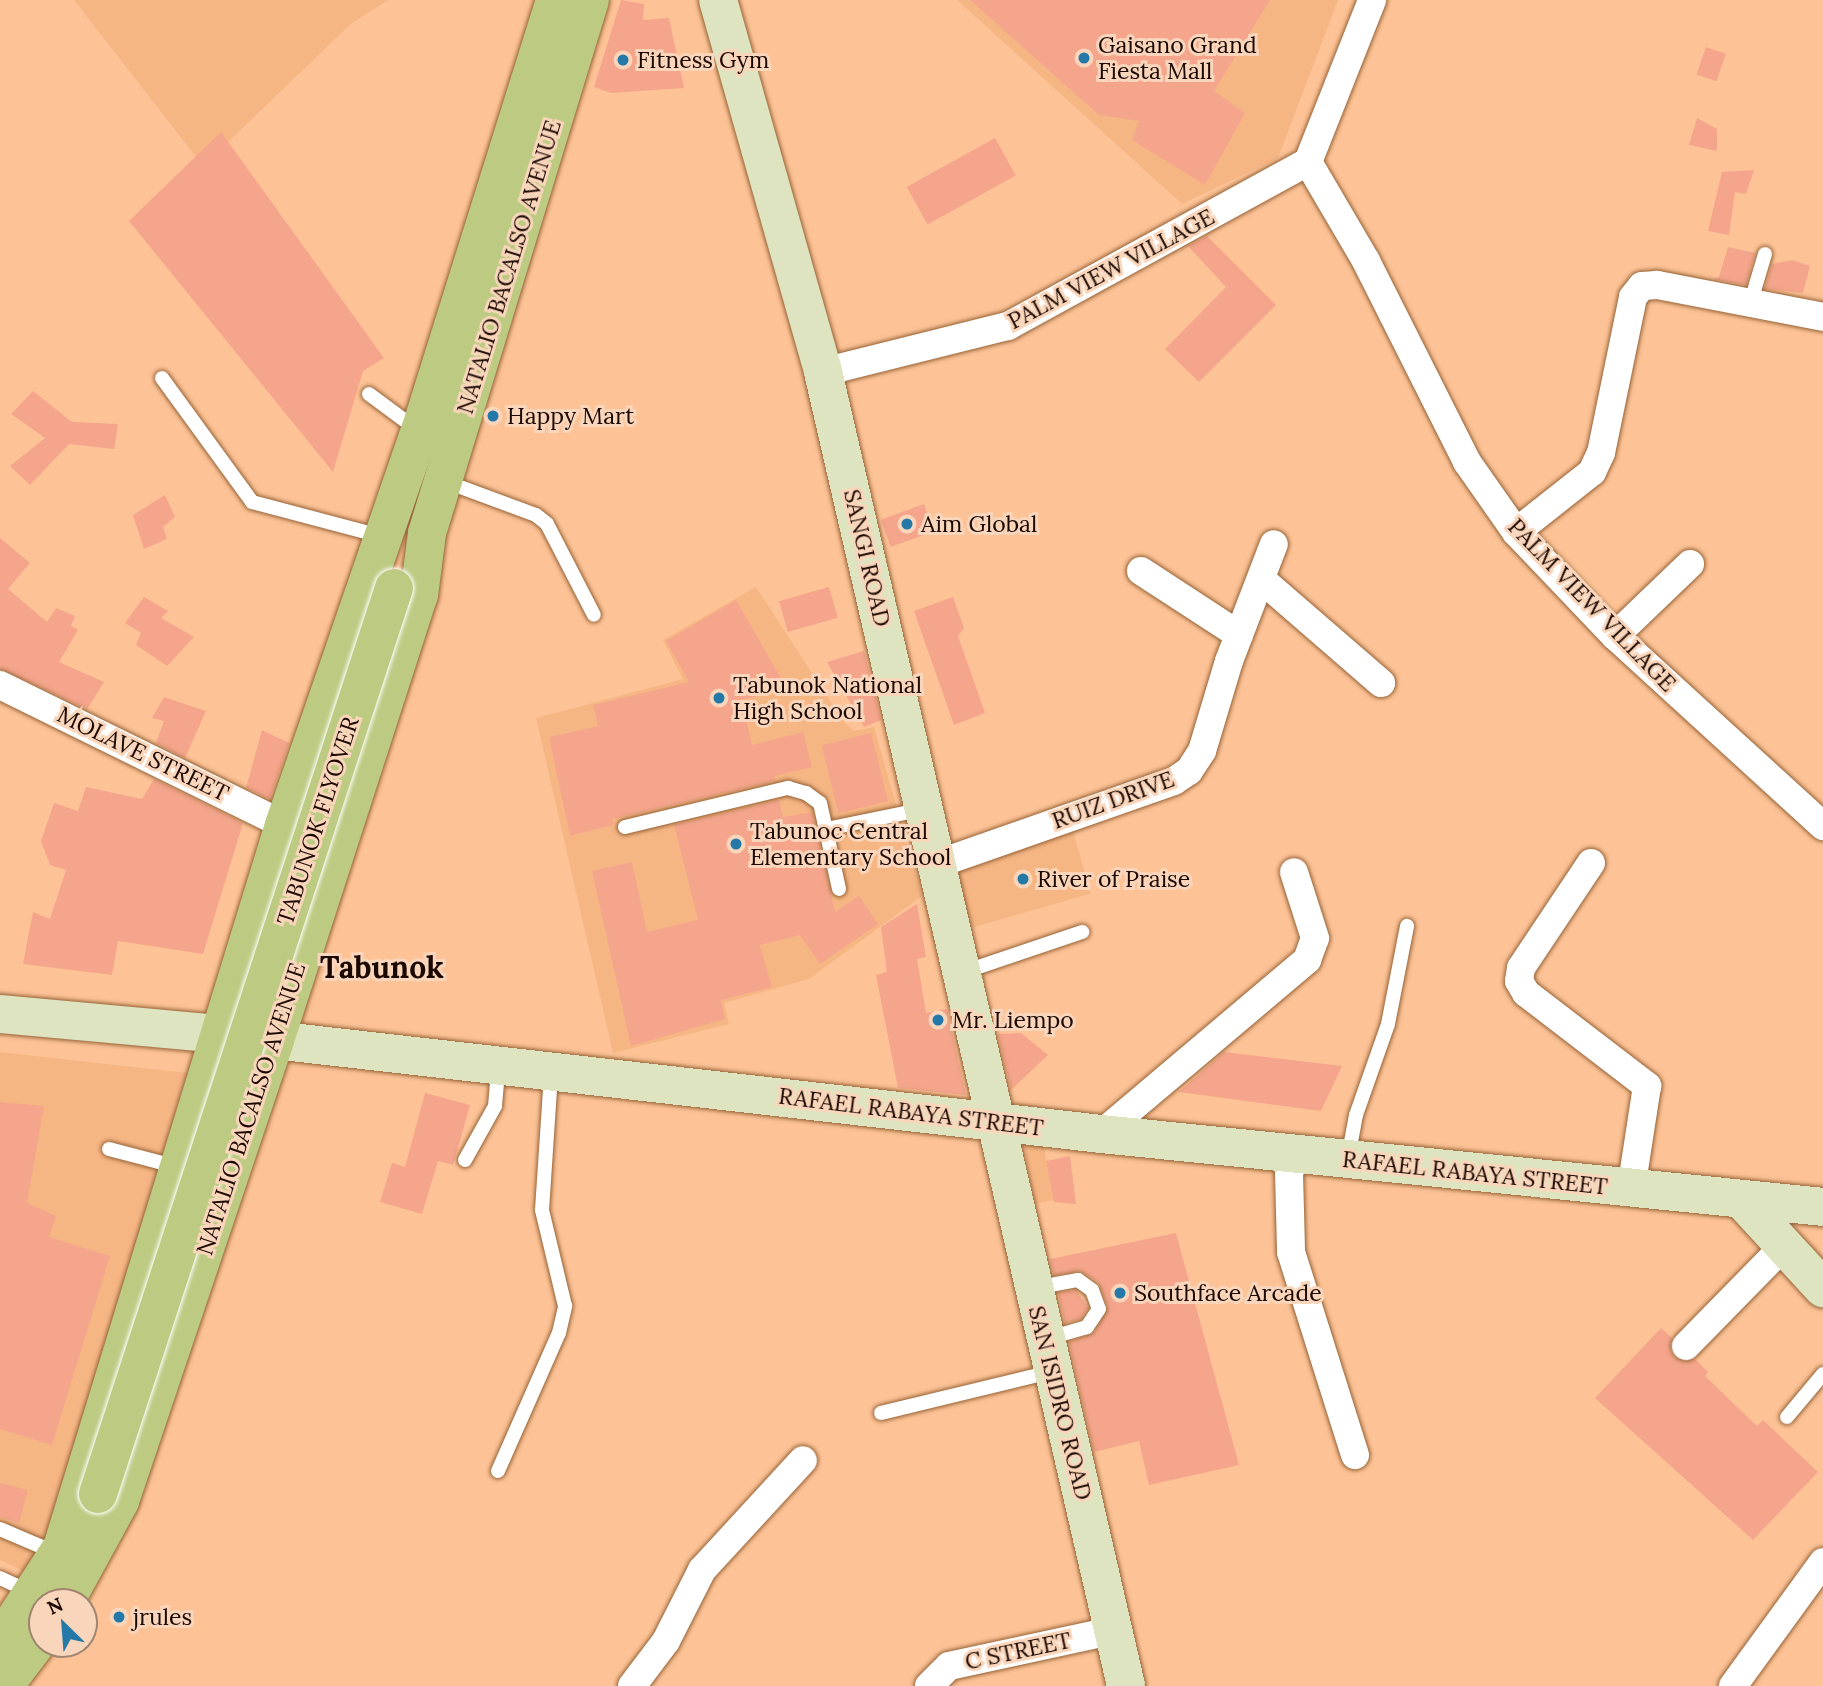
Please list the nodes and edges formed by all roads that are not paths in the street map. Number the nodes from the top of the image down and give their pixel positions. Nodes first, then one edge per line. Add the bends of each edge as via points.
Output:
1 (555, 0) edge
2 (590, 0) edge
3 (718, 0) edge
4 (1372, 0) edge
5 (1308, 162) junction
6 (1765, 254) dead end
7 (1751, 301) junction
8 (1823, 317) edge
9 (823, 372) junction
10 (162, 377) dead end
11 (369, 394) dead end
12 (420, 431) junction
13 (444, 481) junction
14 (386, 529) junction
15 (1516, 532) junction
16 (427, 533) junction
17 (1274, 544) dead end
18 (1690, 564) dead end
19 (1141, 571) dead end
20 (1261, 579) junction
21 (394, 588) junction
22 (594, 615) dead end
23 (1239, 635) junction
24 (1615, 636) junction
25 (1381, 683) dead end
26 (0, 685) edge
27 (926, 809) junction
28 (284, 825) junction
29 (1823, 826) edge
30 (625, 827) dead end
31 (826, 829) junction
32 (940, 863) junction
33 (1591, 863) dead end
34 (1294, 872) dead end
35 (839, 889) dead end
36 (1407, 926) dead end
37 (1082, 932) dead end
38 (963, 972) junction
39 (0, 1014) edge
40 (221, 1034) junction
41 (275, 1040) junction
42 (499, 1064) junction
43 (551, 1070) junction
44 (993, 1121) junction
45 (1101, 1134) junction
46 (109, 1149) dead end
47 (1296, 1155) junction
48 (1348, 1159) junction
49 (465, 1160) dead end
50 (179, 1167) junction
51 (1631, 1189) junction
52 (1742, 1200) junction
53 (1823, 1208) edge
54 (1784, 1246) junction
55 (1032, 1288) junction
56 (1823, 1288) edge
57 (1686, 1346) dead end
58 (1048, 1356) junction
59 (1823, 1374) edge
60 (881, 1413) dead end
61 (1787, 1417) dead end
62 (1355, 1455) dead end
63 (803, 1460) dead end
64 (498, 1471) dead end
65 (99, 1494) joint
66 (0, 1529) edge
67 (71, 1551) junction
68 (1823, 1562) edge
69 (0, 1578) edge
70 (54, 1588) edge
71 (28, 1589) edge
72 (28, 1617) edge
73 (1115, 1630) junction
74 (0, 1642) edge
75 (28, 1654) edge
76 (4, 1686) edge
77 (632, 1686) edge
78 (929, 1686) edge
79 (1126, 1686) edge
80 (1733, 1686) edge

1 - 12 main road, NATALIO BACALSO AVENUE
2 - 13 main road, NATALIO BACALSO AVENUE
3 - 9 main road, SANGI ROAD
4 - 5 street
5 - 9 street, PALM VIEW VILLAGE via 1008,326
5 - 15 street, PALM VIEW VILLAGE via 1366,261 1466,462
6 - 7 lane
7 - 8 street
7 - 15 street via 1642,286 1633,297 1597,462 1581,484
9 - 27 main road, SANGI ROAD
10 - 14 lane via 252,502
11 - 12 lane
12 - 14 main road, NATALIO BACALSO AVENUE
13 - 16 main road, NATALIO BACALSO AVENUE
13 - 22 lane via 536,515 547,524
14 - 21 main road, NATALIO BACALSO AVENUE
14 - 28 main road, NATALIO BACALSO AVENUE
15 - 24 street, PALM VIEW VILLAGE
16 - 21 main road, NATALIO BACALSO AVENUE
16 - 41 main road, NATALIO BACALSO AVENUE via 419,595
17 - 20 street, RUIZ DRIVE
18 - 24 street
19 - 23 street
20 - 23 street, RUIZ DRIVE
20 - 25 street
21 - 65 main road, TABUNOK FLYOVER, bridge
23 - 32 street, RUIZ DRIVE via 1202,751 1189,771 1174,781
24 - 29 street, PALM VIEW VILLAGE
26 - 28 street, MOLAVE STREET
27 - 31 lane
27 - 32 main road, SANGI ROAD
28 - 40 main road, NATALIO BACALSO AVENUE
30 - 31 lane via 788,788 820,803
31 - 35 lane
32 - 38 main road, SANGI ROAD
33 - 51 street via 1521,968 1519,981 1526,993 1647,1086
34 - 45 street via 1315,938 1307,960
36 - 48 lane via 1388,1024 1356,1115
37 - 38 lane
38 - 44 main road, SANGI ROAD
39 - 40 main road, RAFAEL RABAYA STREET
40 - 41 main road, RAFAEL RABAYA STREET
40 - 50 main road, NATALIO BACALSO AVENUE
41 - 42 main road, RAFAEL RABAYA STREET
41 - 67 main road, NATALIO BACALSO AVENUE via 120,1501
42 - 43 main road, RAFAEL RABAYA STREET
42 - 49 lane via 495,1106
43 - 44 main road, RAFAEL RABAYA STREET
43 - 64 lane via 542,1210 565,1306 559,1333
44 - 45 main road, RAFAEL RABAYA STREET
44 - 55 main road, SAN ISIDRO ROAD
45 - 47 main road, RAFAEL RABAYA STREET
46 - 50 lane
47 - 48 main road, RAFAEL RABAYA STREET
47 - 62 street via 1289,1173 1291,1252
48 - 51 main road, RAFAEL RABAYA STREET
50 - 67 main road, NATALIO BACALSO AVENUE
51 - 52 main road, RAFAEL RABAYA STREET
52 - 53 main road, RAFAEL RABAYA STREET
52 - 54 main road
54 - 56 main road
54 - 57 street
55 - 58 main road, SAN ISIDRO ROAD
55 - 58 lane via 1078,1280 1092,1290 1099,1309 1087,1327
58 - 60 lane
58 - 73 main road, SAN ISIDRO ROAD
59 - 61 lane
63 - 77 street via 702,1570 666,1641
65 - 67 main road, NATALIO BACALSO AVENUE
66 - 67 lane
67 - 70 main road, NATALIO BACALSO AVENUE
68 - 80 street
69 - 71 lane
72 - 74 main road, NATALIO BACALSO AVENUE
73 - 78 street, C STREET via 949,1665
73 - 79 main road, SAN ISIDRO ROAD
75 - 76 main road

